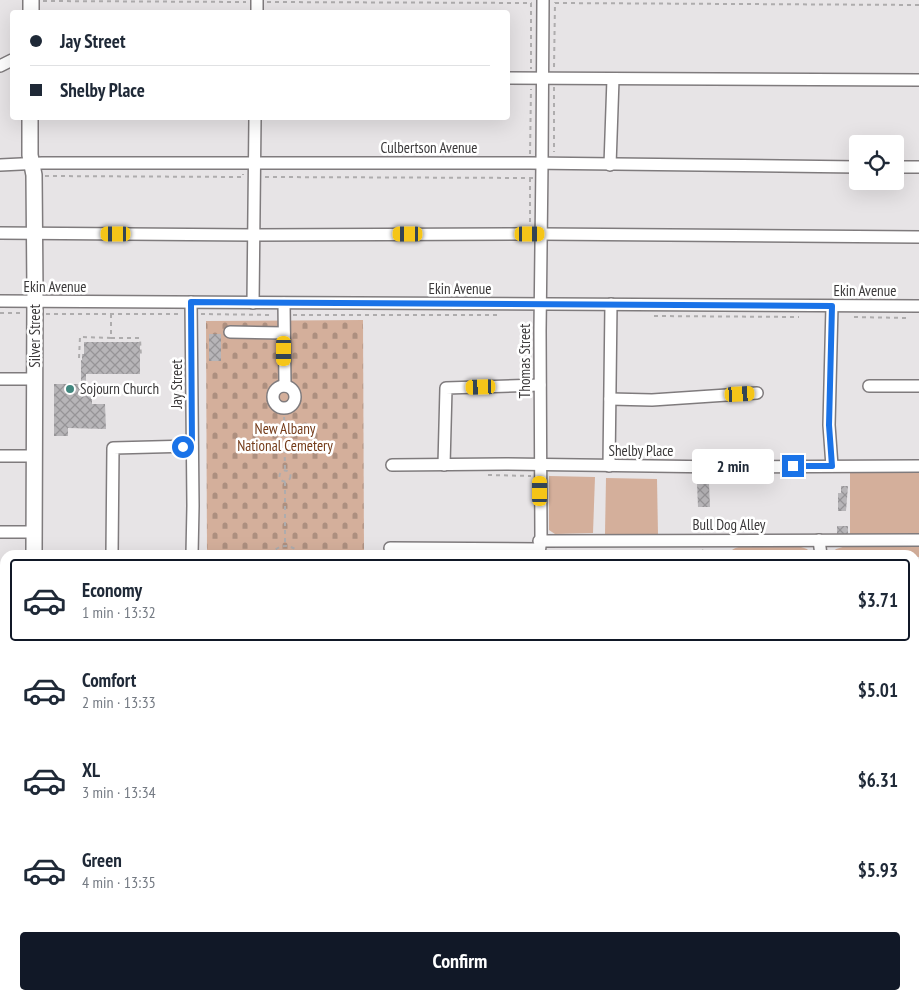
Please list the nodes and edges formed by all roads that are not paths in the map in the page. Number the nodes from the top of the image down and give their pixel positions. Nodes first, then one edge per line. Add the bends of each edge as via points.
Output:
1 (535, 1) edge
2 (510, 78) edge
3 (536, 78) junction
4 (613, 79) junction
5 (919, 80) edge
6 (30, 120) edge
7 (255, 120) edge
8 (254, 163) junction
9 (31, 164) junction
10 (542, 164) junction
11 (0, 165) edge
12 (610, 165) junction
13 (849, 167) edge
14 (904, 167) edge
15 (919, 167) edge
16 (34, 232) junction
17 (0, 233) edge
18 (535, 234) junction
19 (253, 236) junction
20 (919, 237) edge
21 (0, 301) edge
22 (252, 303) junction
23 (540, 304) junction
24 (611, 304) junction
25 (832, 306) junction
26 (919, 306) edge
27 (191, 308) junction
28 (284, 309) junction
29 (34, 310) junction
30 (230, 332) dead end
31 (284, 333) junction
32 (0, 378) edge
33 (35, 379) junction
34 (540, 385) junction
35 (285, 386) junction
36 (869, 386) dead end
37 (919, 386) edge
38 (757, 393) dead end
39 (610, 399) junction
40 (192, 446) junction
41 (0, 456) edge
42 (35, 456) junction
43 (392, 465) dead end
44 (444, 465) junction
45 (540, 465) junction
46 (609, 466) junction
47 (832, 466) junction
48 (919, 466) edge
49 (0, 532) edge
50 (34, 532) junction
51 (819, 540) junction
52 (919, 540) edge
53 (390, 548) dead end
54 (539, 548) edge
55 (34, 550) edge
56 (112, 550) edge
57 (192, 550) edge
58 (820, 550) edge

1 - 3 street, Thomas Street
2 - 3 street
3 - 4 street
3 - 10 street, Thomas Street
4 - 5 street
4 - 12 street
6 - 9 main road, Silver Street
7 - 8 street
8 - 9 street, Culbertson Avenue
8 - 10 street, Culbertson Avenue
8 - 19 street
9 - 11 street, Culbertson Avenue
9 - 16 main road, Silver Street via 34,175
10 - 12 street, Culbertson Avenue
10 - 18 street, Thomas Street via 536,178
12 - 13 street, Culbertson Avenue
14 - 15 street
16 - 17 street
16 - 19 street
16 - 29 main road, Silver Street
18 - 19 street
18 - 20 street
18 - 23 street, Thomas Street
19 - 22 street
21 - 29 street, Ekin Avenue
22 - 27 street, Ekin Avenue
22 - 28 street, Ekin Avenue
23 - 24 street, Ekin Avenue
23 - 28 street, Ekin Avenue
23 - 34 street, Thomas Street
24 - 25 street, Ekin Avenue
24 - 39 street
25 - 26 street, Ekin Avenue
25 - 47 street via 829,425
27 - 29 street, Ekin Avenue
27 - 40 street, Jay Street
28 - 31 street
29 - 33 main road, Silver Street
30 - 31 street
31 - 35 street
32 - 33 street
33 - 42 main road, Silver Street
34 - 44 street via 446,388
34 - 45 street, Thomas Street
35 - 35 street via 291,388 296,398 291,407 284,409 273,397 278,388
36 - 37 street
38 - 39 street via 652,400
39 - 46 street
40 - 56 street via 113,448
40 - 57 street, Jay Street
41 - 42 street
42 - 50 main road, Silver Street
43 - 44 street, Shelby Place
44 - 45 street, Shelby Place
45 - 46 street, Shelby Place
45 - 54 street, Thomas Street
46 - 47 street, Shelby Place
47 - 48 street, Shelby Place
49 - 50 street
50 - 55 main road, Silver Street
51 - 52 street, Bull Dog Alley
51 - 54 street, Bull Dog Alley
51 - 58 street
53 - 54 street, Bull Dog Alley

